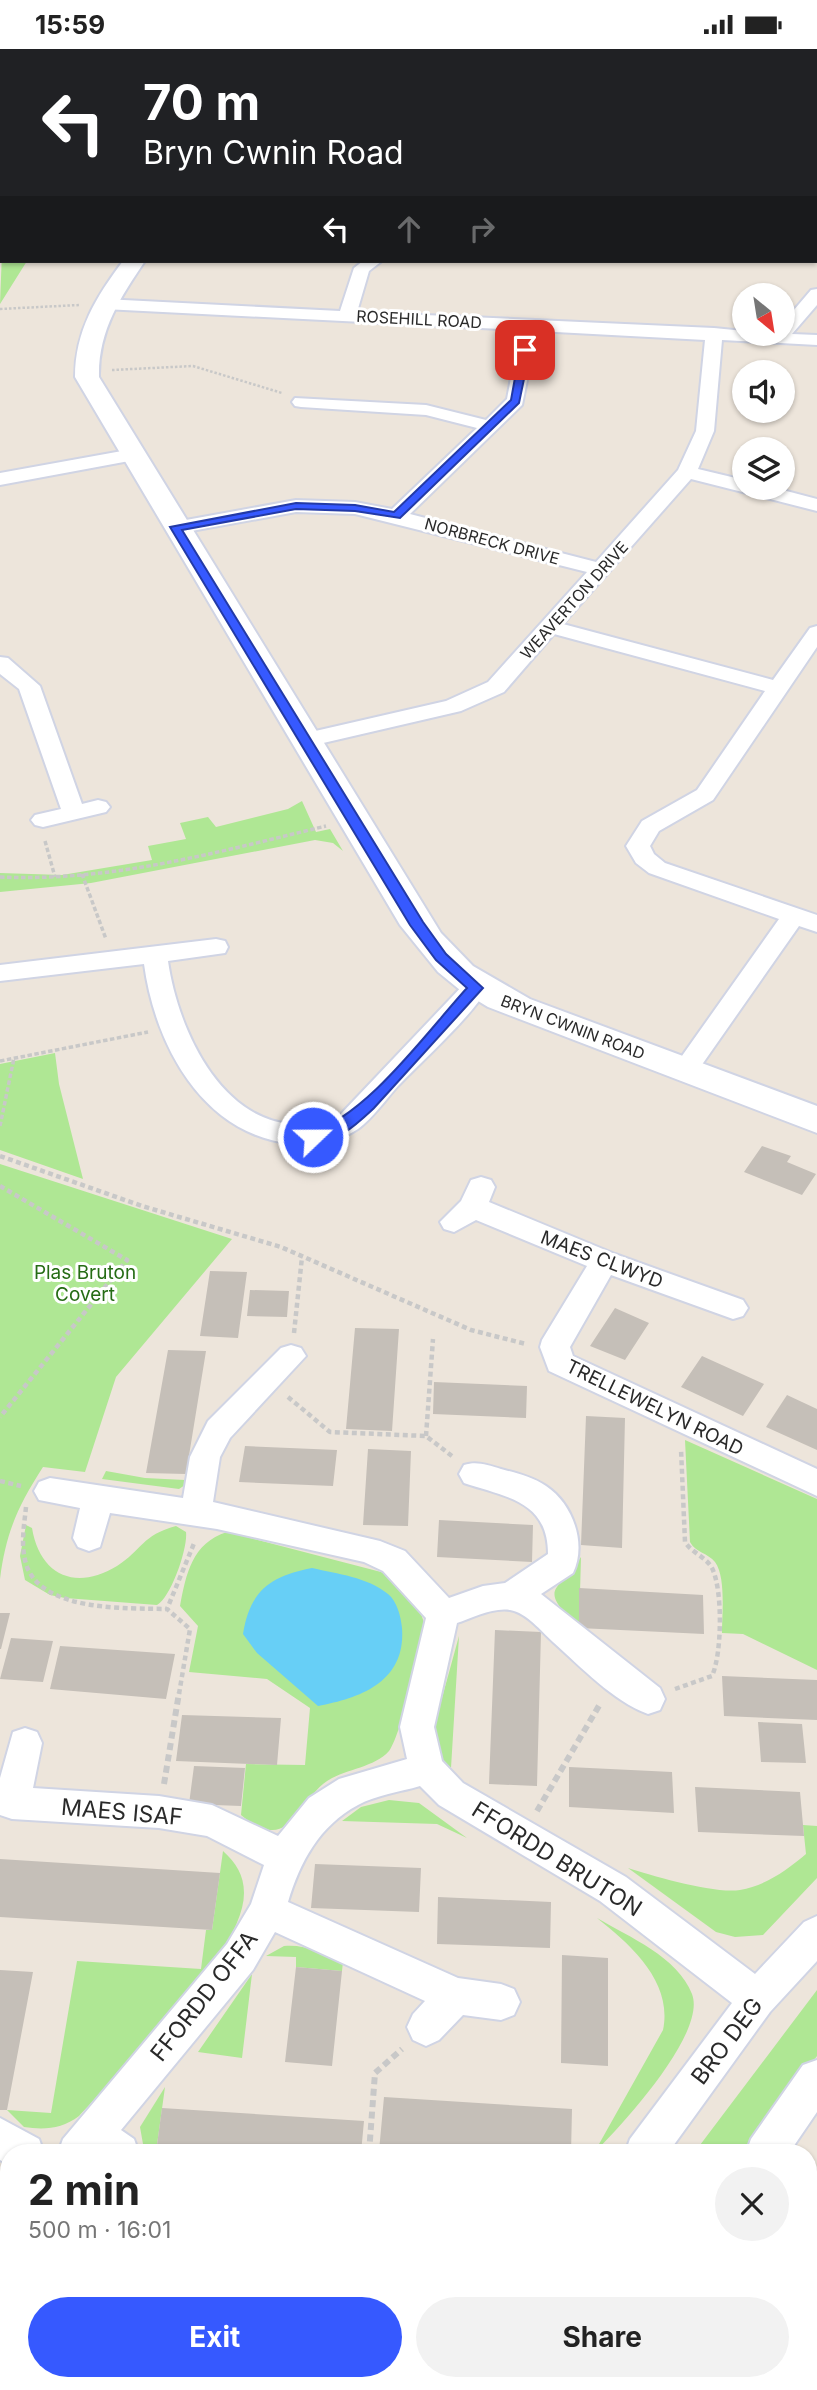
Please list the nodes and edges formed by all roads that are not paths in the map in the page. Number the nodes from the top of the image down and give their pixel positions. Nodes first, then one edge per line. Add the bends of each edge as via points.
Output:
1 (132, 263) edge
2 (371, 263) edge
3 (817, 294) edge
4 (94, 305) junction
5 (347, 316) junction
6 (795, 320) edge
7 (530, 324) junction
8 (714, 333) junction
9 (732, 334) edge
10 (795, 338) edge
11 (817, 340) edge
12 (301, 402) road end
13 (490, 426) junction
14 (133, 455) junction
15 (687, 472) junction
16 (0, 479) edge
17 (732, 483) edge
18 (795, 499) edge
19 (817, 505) edge
20 (396, 516) junction
21 (175, 527) junction
22 (601, 570) junction
23 (551, 627) junction
24 (817, 632) edge
25 (0, 663) edge
26 (778, 688) junction
27 (306, 740) junction
28 (98, 807) dead end
29 (74, 813) junction
30 (43, 820) road end
31 (806, 919) edge
32 (216, 947) dead end
33 (155, 954) junction
34 (0, 973) edge
35 (476, 988) junction
36 (685, 1070) junction
37 (817, 1120) edge
38 (469, 1206) dead end
39 (605, 1262) junction
40 (733, 1308) dead end
41 (291, 1356) road end
42 (475, 1474) road end
43 (817, 1483) edge
44 (41, 1494) road end
45 (98, 1498) junction
46 (201, 1513) junction
47 (89, 1538) dead end
48 (512, 1596) junction
49 (443, 1614) junction
50 (648, 1699) road end
51 (25, 1743) dead end
52 (426, 1769) junction
53 (284, 1857) junction
54 (267, 1911) junction
55 (817, 1934) edge
56 (456, 1996) junction
57 (757, 1999) junction
58 (501, 2002) dead end
59 (426, 2027) road end
60 (817, 2079) edge
61 (99, 2144) edge
62 (651, 2144) edge
63 (771, 2144) edge

1 - 4 street
2 - 5 street via 362,268
3 - 6 street
4 - 5 street, ROSEHILL ROAD
4 - 14 street, BRYN CWNIN ROAD via 86,372
5 - 7 street, ROSEHILL ROAD
7 - 8 street, ROSEHILL ROAD
7 - 13 street via 516,401
8 - 9 street, ROSEHILL ROAD
8 - 15 street, WEAVERTON DRIVE via 705,431
10 - 11 street, ROSEHILL ROAD
12 - 13 street via 329,412 426,410
13 - 20 street
14 - 16 street
14 - 21 street, BRYN CWNIN ROAD
15 - 17 street
15 - 22 street, WEAVERTON DRIVE
18 - 19 street
20 - 21 street, NORBRECK DRIVE via 355,508 296,506
20 - 22 street, NORBRECK DRIVE
21 - 27 street, BRYN CWNIN ROAD
22 - 23 street, WEAVERTON DRIVE
23 - 26 street
23 - 27 street, WEAVERTON DRIVE via 496,687 453,706
24 - 26 street
25 - 29 street via 29,686
26 - 31 street via 705,795 650,826 638,846 657,868
27 - 35 street, BRYN CWNIN ROAD via 417,925 441,957
28 - 29 street
29 - 30 street
31 - 36 street
32 - 33 street
33 - 34 street
33 - 35 street via 159,985 173,1027 186,1056 219,1100 254,1125 293,1137 331,1133 349,1122
35 - 36 street, BRYN CWNIN ROAD
36 - 37 street, BRYN CWNIN ROAD
38 - 39 street, MAES CLWYD
39 - 40 street, MAES CLWYD via 706,1286
39 - 43 street, TRELLEWELYN ROAD via 557,1340 557,1355 568,1369
41 - 46 street via 219,1430 205,1457
42 - 48 street via 534,1494 563,1536 566,1555 562,1563
44 - 45 street
45 - 46 street
45 - 47 street
46 - 49 street via 369,1550 394,1561
48 - 49 street
48 - 50 street via 539,1609
49 - 52 street via 416,1727
51 - 53 street, MAES ISAF via 12,1803 159,1812 212,1821
52 - 53 street, FFORDD OFFA via 351,1790 321,1809
52 - 57 street, FFORDD BRUTON via 451,1794 613,1889
53 - 54 street, FFORDD OFFA
54 - 56 street
54 - 61 street, FFORDD OFFA via 240,1958
55 - 57 street, BRO DEG
56 - 58 street
56 - 59 street
57 - 62 street, BRO DEG
60 - 63 street

